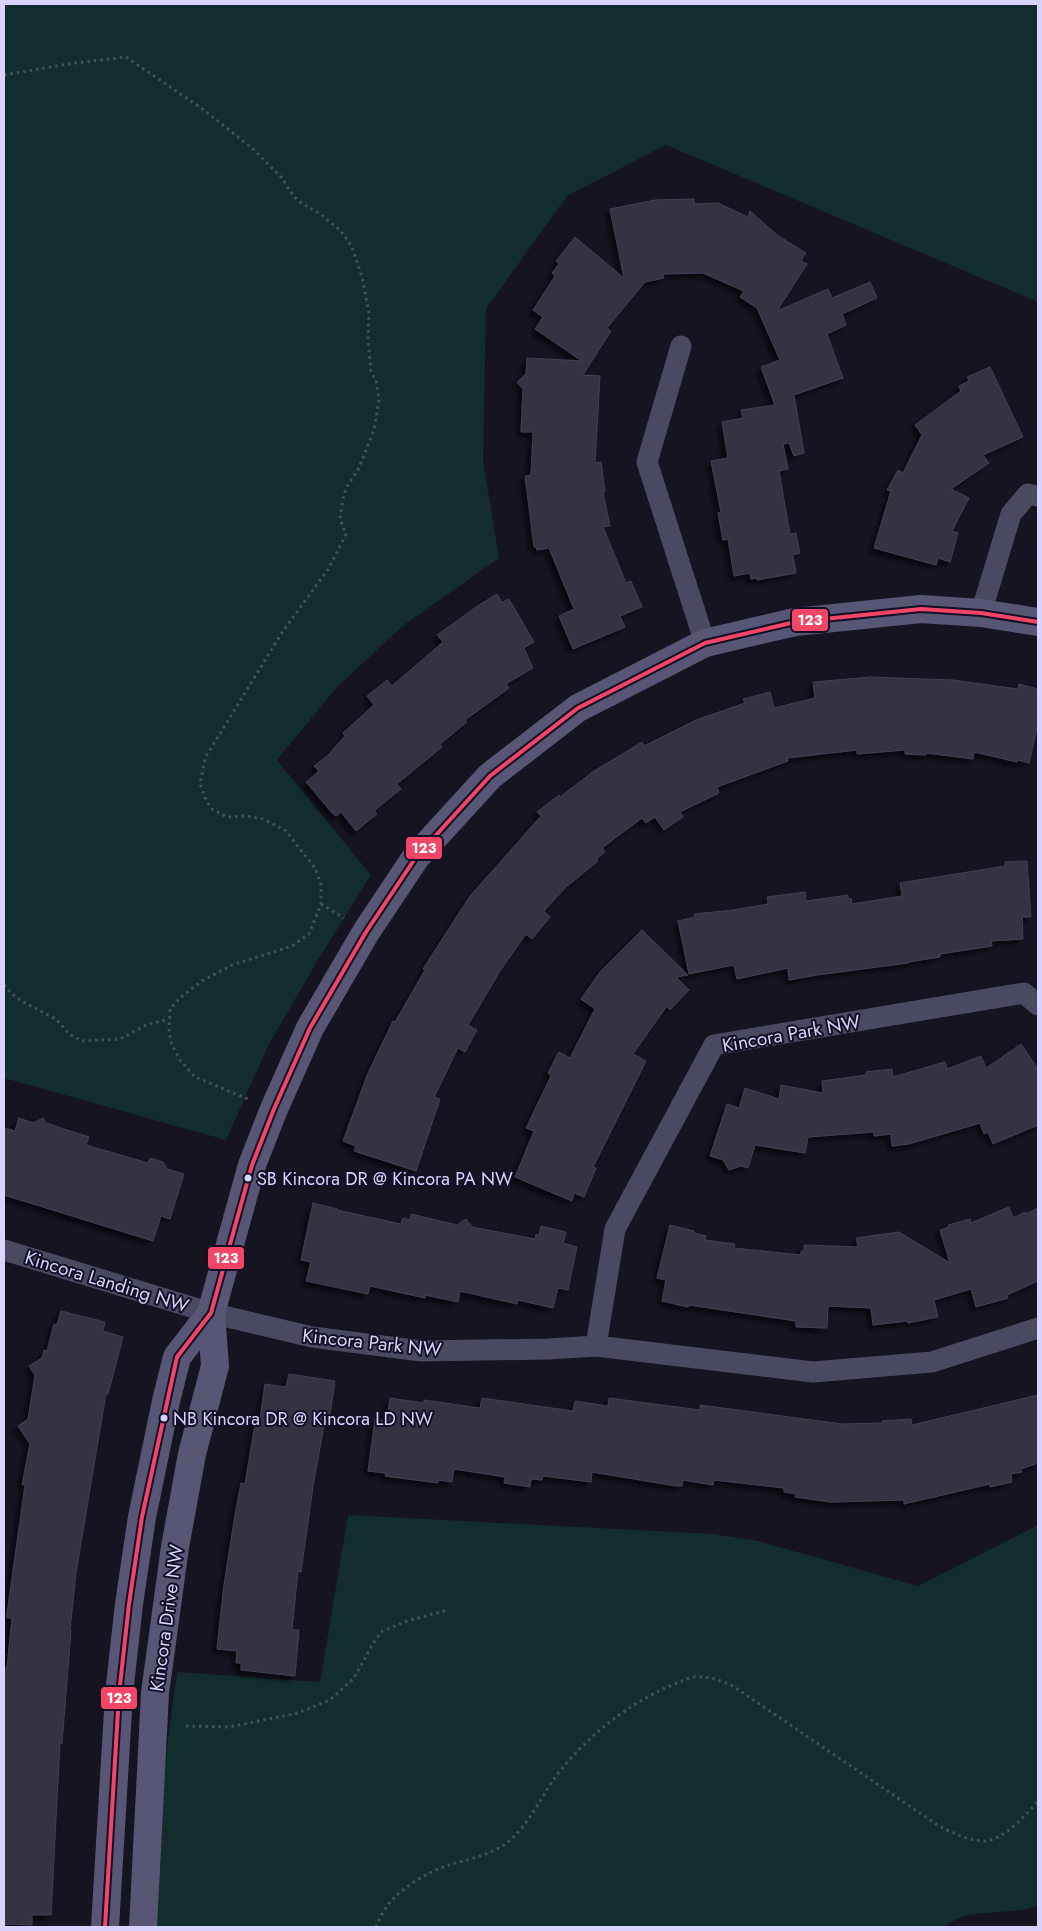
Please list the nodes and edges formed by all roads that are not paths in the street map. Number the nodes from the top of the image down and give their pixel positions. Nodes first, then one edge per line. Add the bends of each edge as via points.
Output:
1 (681, 346) dead end
2 (1038, 496) edge
3 (981, 613) junction
4 (1038, 622) edge
5 (705, 643) junction
6 (1038, 1005) edge
7 (4, 1250) edge
8 (211, 1313) junction
9 (1038, 1328) edge
10 (596, 1346) junction
11 (105, 1927) edge
12 (143, 1927) edge

1 - 5 street via 646,462
2 - 3 street via 1028,494 1011,514
3 - 4 street, Kincora Drive NW
3 - 5 street, Kincora Drive NW via 921,609 795,622
5 - 8 street, Kincora Drive NW via 578,708 490,776 416,857 366,932 310,1028 252,1165
6 - 10 street, Kincora Park NW via 1024,993 714,1045 615,1229
7 - 8 street, Kincora Landing NW
8 - 10 street, Kincora Park NW via 312,1337 421,1351
8 - 11 street, Kincora Drive NW via 177,1357 142,1517 119,1694
8 - 12 street, Kincora Drive NW via 215,1366 192,1454 175,1547 155,1693
9 - 10 street, Kincora Park NW via 932,1362 813,1372

